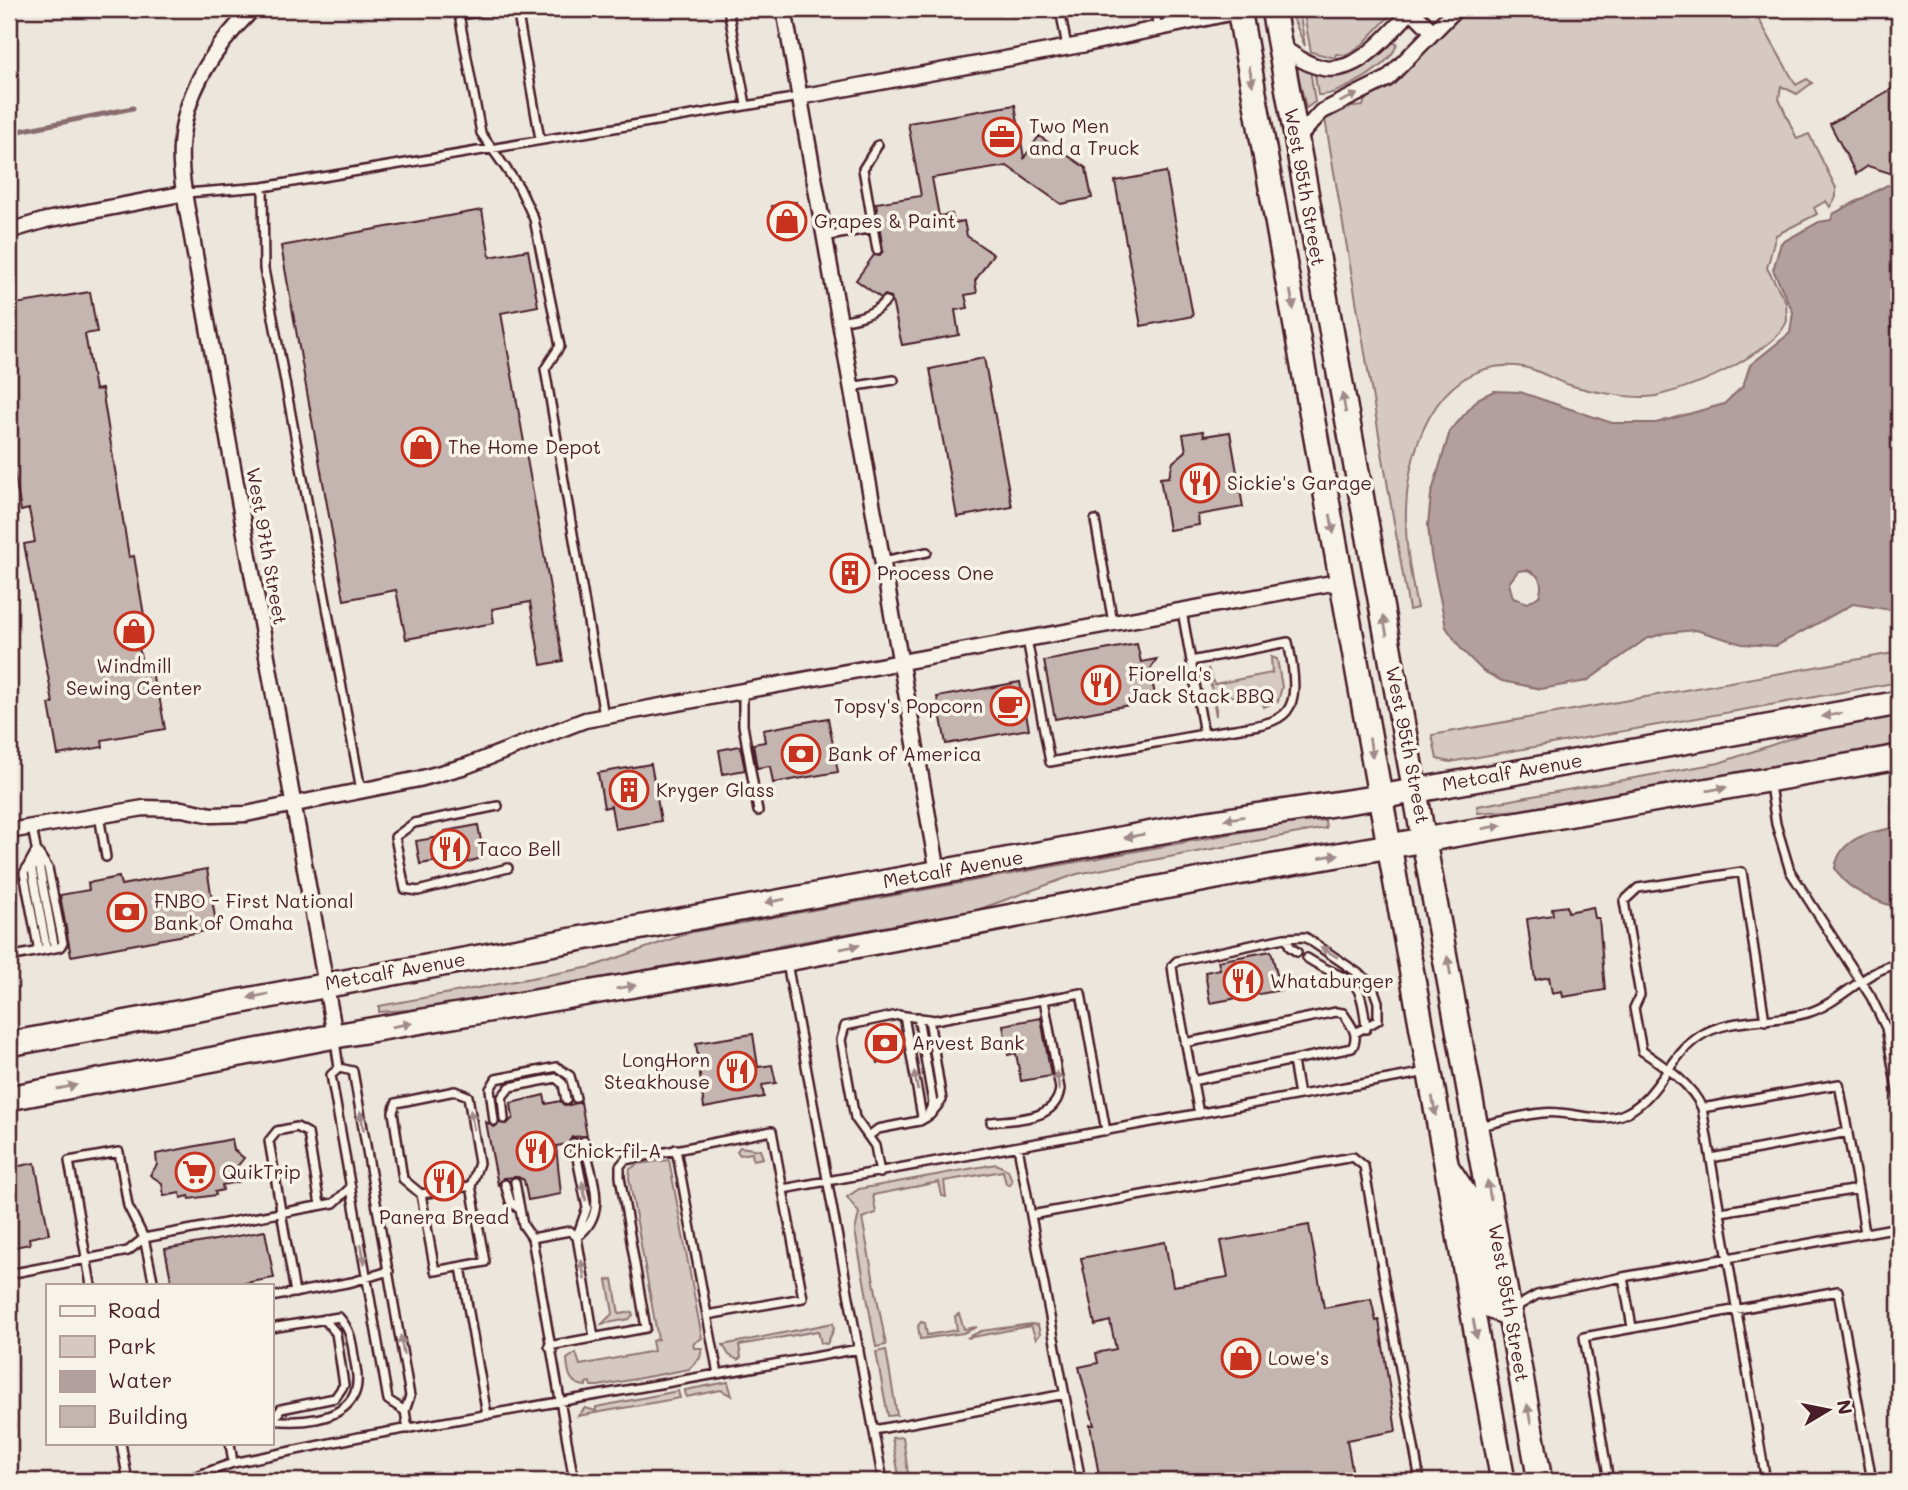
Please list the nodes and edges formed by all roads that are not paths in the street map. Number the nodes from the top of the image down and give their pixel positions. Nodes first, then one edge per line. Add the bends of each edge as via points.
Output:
1 (253, 9) edge
2 (499, 9) edge
3 (517, 9) edge
4 (728, 9) edge
5 (784, 9) edge
6 (1060, 9) edge
7 (1154, 9) edge
8 (1273, 9) edge
9 (1412, 9) edge
10 (1456, 9) edge
11 (1239, 10) edge
12 (458, 12) edge
13 (1158, 27) junction
14 (1432, 31) junction
15 (1279, 45) junction
16 (1067, 47) junction
17 (799, 97) junction
18 (746, 105) junction
19 (540, 139) junction
20 (1296, 140) junction
21 (878, 145) dead end
22 (491, 147) junction
23 (262, 187) junction
24 (186, 193) junction
25 (873, 228) junction
26 (9, 232) edge
27 (824, 237) junction
28 (877, 250) dead end
29 (886, 301) dead end
30 (839, 322) junction
31 (894, 380) dead end
32 (850, 387) junction
33 (1095, 520) dead end
34 (927, 552) dead end
35 (882, 561) junction
36 (1343, 581) junction
37 (1182, 610) junction
38 (1113, 623) junction
39 (1027, 639) junction
40 (1191, 661) junction
41 (900, 662) junction
42 (743, 691) junction
43 (1899, 703) edge
44 (604, 716) junction
45 (1204, 734) junction
46 (1899, 757) edge
47 (1770, 780) junction
48 (361, 790) junction
49 (1416, 790) junction
50 (1380, 797) junction
51 (293, 802) junction
52 (498, 806) dead end
53 (758, 811) dead end
54 (99, 814) junction
55 (32, 827) junction
56 (9, 831) edge
57 (1425, 839) junction
58 (1389, 845) junction
59 (37, 851) junction
60 (106, 857) dead end
61 (508, 868) dead end
62 (938, 872) junction
63 (1287, 938) junction
64 (44, 950) junction
65 (1297, 952) dead end
66 (9, 957) edge
67 (1307, 958) dead end
68 (787, 959) junction
69 (1899, 964) edge
70 (1862, 982) junction
71 (325, 984) junction
72 (1044, 1000) junction
73 (904, 1016) junction
74 (918, 1017) junction
75 (929, 1019) junction
76 (1765, 1021) junction
77 (1366, 1029) junction
78 (1355, 1033) junction
79 (335, 1036) junction
80 (1185, 1043) junction
81 (9, 1044) edge
82 (1293, 1061) junction
83 (340, 1068) junction
84 (1667, 1070) junction
85 (1428, 1072) junction
86 (1192, 1081) junction
87 (1299, 1095) junction
88 (9, 1097) edge
89 (576, 1098) dead end
90 (566, 1100) dead end
91 (1899, 1101) edge
92 (1702, 1108) junction
93 (1199, 1114) junction
94 (504, 1119) dead end
95 (923, 1119) junction
96 (494, 1121) dead end
97 (991, 1122) dead end
98 (1478, 1126) junction
99 (1105, 1131) junction
100 (1848, 1132) junction
101 (870, 1135) junction
102 (584, 1141) dead end
103 (574, 1143) dead end
104 (1018, 1147) junction
105 (677, 1149) junction
106 (1711, 1158) junction
107 (1444, 1164) junction
108 (880, 1173) junction
109 (515, 1182) dead end
110 (829, 1183) junction
111 (505, 1184) dead end
112 (471, 1186) junction
113 (351, 1187) junction
114 (783, 1189) junction
115 (1858, 1189) junction
116 (421, 1194) junction
117 (320, 1205) junction
118 (520, 1210) junction
119 (281, 1212) junction
120 (1721, 1212) junction
121 (1031, 1215) junction
122 (1899, 1227) edge
123 (1865, 1233) junction
124 (577, 1237) junction
125 (144, 1238) junction
126 (531, 1238) junction
127 (1728, 1257) junction
128 (86, 1260) junction
129 (461, 1266) junction
130 (389, 1271) junction
131 (9, 1274) edge
132 (367, 1277) junction
133 (1623, 1277) junction
134 (91, 1284) edge
135 (154, 1284) edge
136 (295, 1293) junction
137 (273, 1297) edge
138 (1737, 1307) junction
139 (1510, 1310) junction
140 (707, 1315) junction
141 (324, 1319) junction
142 (1632, 1327) junction
143 (273, 1328) edge
144 (594, 1337) junction
145 (549, 1346) junction
146 (859, 1349) junction
147 (718, 1374) junction
148 (1065, 1394) junction
149 (559, 1402) junction
150 (405, 1411) junction
151 (487, 1415) junction
152 (273, 1419) edge
153 (273, 1420) edge
154 (408, 1429) junction
155 (874, 1430) junction
156 (121, 1444) edge
157 (230, 1444) edge
158 (233, 1463) junction
159 (128, 1481) edge
160 (181, 1481) edge
161 (574, 1481) edge
162 (883, 1481) edge
163 (1081, 1481) edge
164 (1420, 1481) edge
165 (1503, 1481) edge
166 (1541, 1481) edge
167 (1609, 1481) edge
168 (1766, 1481) edge
169 (1872, 1481) edge

1 - 24 street, West 97th Street via 228,34 199,80 181,147
2 - 12 lane
3 - 19 lane
4 - 18 lane
5 - 17 street
6 - 16 lane
7 - 13 lane
8 - 15 main road, West 95th Street
9 - 14 street
9 - 15 street via 1373,49 1347,65 1324,69
10 - 14 street
11 - 13 street
11 -> 36 main road, West 95th Street
12 - 22 lane via 481,133
13 - 16 street
20 -> 14 street via 1321,112 1387,79
15 - 20 main road, West 95th Street
16 - 17 street
17 - 18 lane
17 - 27 street
18 - 19 lane
19 - 22 lane
49 -> 20 main road, West 95th Street
21 - 25 lane via 863,169
22 - 23 lane
22 - 44 lane via 519,187 534,219 550,288 560,346 545,369
23 - 24 lane
23 - 48 lane via 264,269
24 - 26 street
24 - 51 street, West 97th Street
25 - 27 lane
25 - 28 lane
27 - 30 street
29 - 30 lane via 863,317
30 - 32 street
31 - 32 lane
32 - 35 street
33 - 38 lane
34 - 35 lane
35 - 41 street
36 - 37 street
36 -> 50 main road, West 95th Street
37 - 38 street
37 - 40 lane
38 - 39 street
39 - 41 street
39 - 45 lane via 1050,762
40 - 45 lane
40 - 45 lane via 1289,642 1296,696 1287,713 1271,722
41 - 42 street
41 - 62 street
42 - 44 street
42 - 53 lane via 743,725
43 -> 49 main road, Metcalf Avenue
44 - 48 street via 561,727 466,766
46 - 47 main road
57 -> 47 main road
47 - 70 lane via 1776,824 1790,871
48 - 51 street
49 - 50 main road, Metcalf Avenue
49 - 57 main road, West 95th Street
50 - 58 main road, West 95th Street
50 -> 62 main road, Metcalf Avenue
51 - 54 street via 246,814 144,808
51 - 71 street, West 97th Street
52 - 61 lane via 414,823 395,837 399,864 405,889 418,891
54 - 55 street
54 - 60 lane
55 - 56 street
55 - 59 lane
57 - 58 main road
98 -> 57 main road, West 95th Street
68 -> 58 main road
58 - 85 main road, West 95th Street
59 - 64 lane via 54,944
59 - 64 lane via 24,873 38,946
59 - 64 lane via 48,868 63,943
62 -> 71 main road, Metcalf Avenue
63 - 65 lane
77 -> 63 lane via 1379,1015 1371,982 1305,937
63 - 80 lane via 1177,961 1172,966
64 - 66 lane
67 - 77 lane via 1356,983 1362,993
79 -> 68 main road
68 - 110 lane
69 - 70 lane
70 - 76 lane via 1818,1009
70 - 91 lane via 1886,1028
71 - 79 street, West 97th Street
71 -> 81 main road, Metcalf Avenue
72 - 75 lane
97 -> 72 lane via 1043,1113 1059,1098
72 - 99 lane via 1081,993
73 - 74 lane
95 -> 73 lane
73 - 101 lane via 853,1023 841,1032 855,1118
74 - 75 lane
74 - 95 lane via 933,1103
75 - 95 lane via 942,1100 935,1112
76 - 84 lane via 1699,1037
76 - 84 lane via 1742,872 1638,888 1624,901 1640,995 1634,1008 1642,1051
77 - 78 lane
78 - 80 lane via 1343,1013 1336,1012
78 - 82 lane via 1352,1048
79 - 83 lane
88 -> 79 main road
80 - 86 lane
82 - 86 lane
82 - 87 lane
83 - 113 lane via 331,1075
130 -> 83 lane via 353,1071
84 - 92 lane via 1697,1096
84 - 98 lane via 1650,1093 1625,1114 1542,1113
85 - 87 lane
85 -> 107 main road, West 95th Street
86 - 93 lane
87 - 93 lane
89 - 96 lane via 570,1076 557,1067 496,1079 489,1089
90 - 94 lane via 563,1084 556,1079 510,1087 502,1097
92 - 100 lane via 1839,1084
92 - 106 lane
93 - 99 lane
95 - 101 lane
139 -> 98 main road, West 95th Street
99 - 104 lane
100 - 106 lane
100 - 115 lane
101 - 108 lane
102 - 124 lane via 597,1211 591,1226
124 -> 103 lane via 587,1208
104 - 108 lane
104 - 121 lane
105 - 114 lane via 772,1131
105 - 140 lane
105 - 144 lane via 636,1156 620,1166 646,1328
106 - 120 lane
107 - 139 main road via 1470,1202 1494,1308
107 -> 165 main road, West 95th Street
108 - 110 lane
109 - 118 lane
110 - 114 lane
110 - 146 lane
111 - 118 lane via 510,1201
112 - 116 lane
112 -> 116 lane via 479,1163 468,1096 455,1091 396,1103 393,1112 403,1178
112 - 129 lane via 485,1262
113 - 117 lane via 338,1200
113 -> 132 lane
114 - 140 lane via 803,1298
115 - 120 lane
115 - 123 lane
116 - 129 lane via 435,1271
117 - 119 lane
117 - 119 lane via 308,1133 297,1127 277,1131 269,1141
118 - 126 lane
119 - 125 lane
119 - 136 lane
120 - 127 lane
121 - 148 lane
121 - 164 lane via 1353,1157 1364,1166
122 - 123 lane
123 - 127 lane
124 - 126 lane via 570,1231
144 -> 124 lane
125 - 128 lane via 128,1251
125 - 128 lane via 128,1206 119,1152 69,1161
125 - 135 lane
126 - 145 lane
127 - 133 lane
127 - 138 lane
128 - 131 lane
128 - 134 lane
129 - 151 lane
130 - 132 lane
150 -> 130 lane via 410,1396
132 - 136 lane
132 - 150 lane via 388,1400
133 - 139 lane via 1538,1295
133 - 142 lane
136 - 137 lane
138 - 142 lane
138 - 168 lane
138 - 169 lane via 1839,1291
166 -> 139 main road, West 95th Street
140 - 147 lane
141 - 143 lane
141 - 152 lane via 336,1333 344,1385 335,1398 281,1409
141 - 153 lane via 339,1317 348,1328 356,1372 354,1396 339,1413 284,1423
142 - 167 lane via 1584,1338
144 - 145 lane
145 - 149 lane
146 - 147 lane
146 - 155 lane
147 - 149 lane
148 - 155 lane
148 - 163 lane
149 - 151 lane
149 - 161 lane
150 - 154 lane
151 - 154 lane
154 - 158 lane
155 - 162 lane
156 - 159 lane
157 - 158 lane
158 - 160 lane

